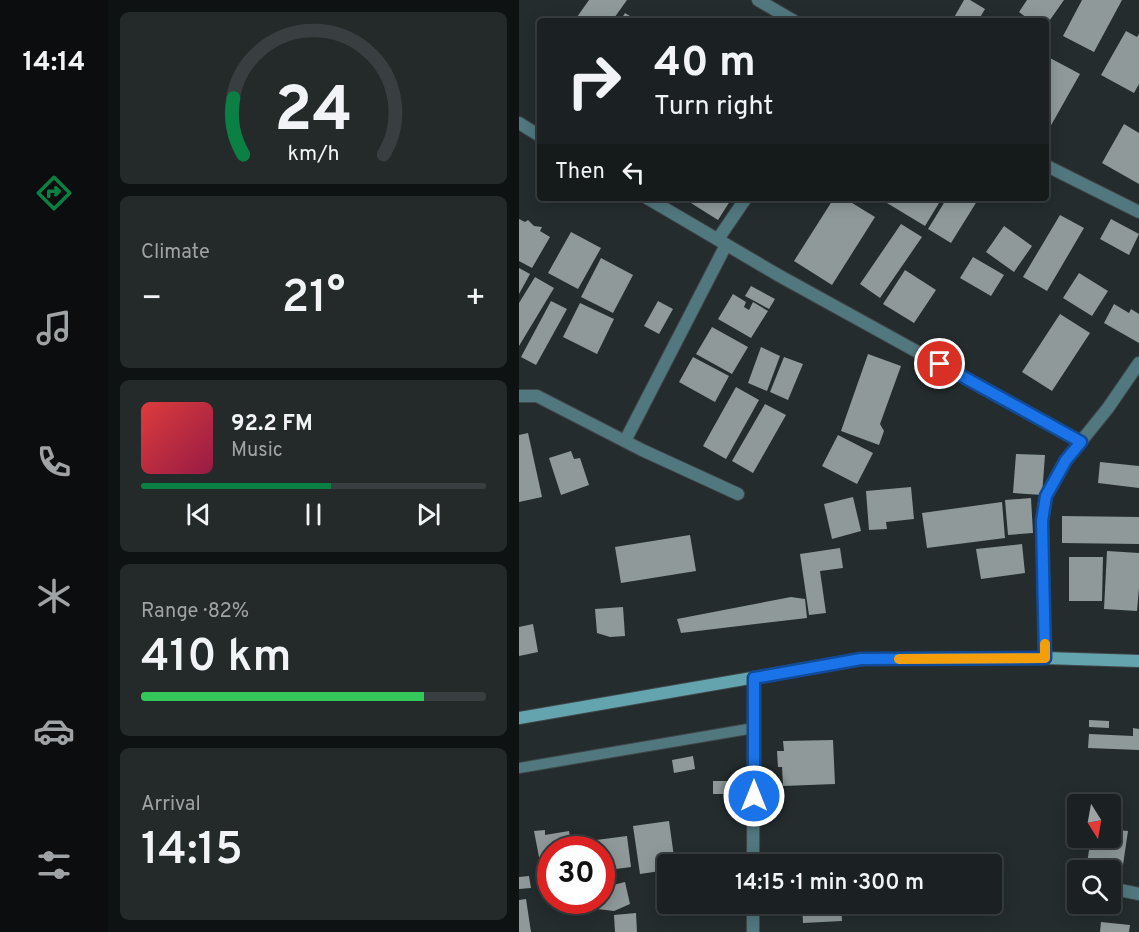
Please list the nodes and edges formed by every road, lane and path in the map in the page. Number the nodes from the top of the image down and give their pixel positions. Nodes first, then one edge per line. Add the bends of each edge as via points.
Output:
1 (759, 0) edge
2 (789, 18) edge
3 (519, 123) edge
4 (537, 134) edge
5 (1049, 167) edge
6 (652, 201) edge
7 (744, 201) edge
8 (1139, 212) edge
9 (722, 242) junction
10 (1139, 363) edge
11 (519, 396) edge
12 (625, 441) junction
13 (1081, 442) junction
14 (738, 494) dead end
15 (1045, 658) junction
16 (1139, 661) edge
17 (754, 678) junction
18 (519, 718) edge
19 (754, 728) junction
20 (519, 768) edge
21 (753, 854) edge
22 (1121, 890) edge
23 (1139, 894) edge
24 (753, 914) edge
25 (753, 932) edge

1 - 2 street
3 - 4 street
5 - 8 street
6 - 9 street
7 - 9 street
9 - 12 street
9 - 13 street
10 - 13 street
11 - 12 street via 537,396
12 - 14 street
13 - 15 street via 1046,496 1042,521
15 - 16 main road
15 - 17 main road via 861,659
17 - 18 main road
17 - 19 street
19 - 20 lane
19 - 21 street
22 - 23 street
24 - 25 street

